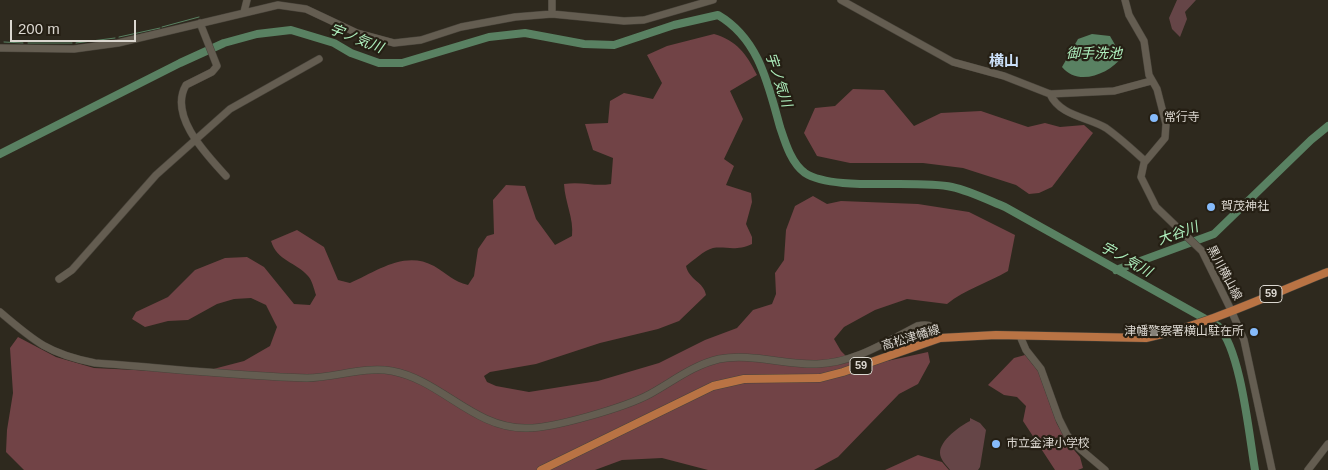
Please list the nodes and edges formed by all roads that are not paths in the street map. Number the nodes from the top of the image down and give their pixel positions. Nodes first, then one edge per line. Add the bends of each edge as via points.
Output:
1 (247, 0) edge
2 (552, 0) edge
3 (713, 0) edge
4 (841, 0) edge
5 (1125, 0) edge
6 (244, 12) junction
7 (552, 14) junction
8 (200, 23) junction
9 (0, 48) edge
10 (319, 59) dead end
11 (1151, 82) junction
12 (1050, 94) junction
13 (195, 140) junction
14 (1145, 161) junction
15 (226, 176) dead end
16 (1328, 272) edge
17 (59, 279) dead end
18 (1231, 310) junction
19 (0, 312) edge
20 (1020, 336) junction
21 (940, 338) junction
22 (1328, 444) edge
23 (541, 470) edge
24 (1106, 470) edge
25 (1272, 470) edge
26 (1308, 470) edge

1 - 6 street
2 - 7 street
3 - 7 street via 644,20
4 - 12 street via 953,62 1004,76
5 - 11 street via 1129,15 1144,41
6 - 7 street via 291,6 321,15 356,33 394,43 421,40 484,22
6 - 8 street
8 - 9 street via 134,40 84,48
8 - 13 street via 217,66 214,71 189,82 182,97 182,109
10 - 13 street via 230,109
11 - 12 street via 1114,91
11 - 14 street via 1157,90 1167,131 1161,145
12 - 14 street via 1058,105 1106,128
13 - 15 street
13 - 17 street via 156,175 72,270
14 - 18 street, 黒川横山線 via 1141,177 1151,199 1196,245
16 - 18 main road, 高松津幡線 / 59
18 - 20 main road, 高松津幡線 / 59 via 1169,334 1146,338
18 - 25 street, 黒川横山線 via 1244,340
19 - 21 street via 41,346 79,360 309,378 370,370 389,371 418,380 483,419 526,429 625,405 704,363 720,359 746,358 802,364 833,362 861,354 925,324 931,325
20 - 21 main road, 高松津幡線 / 59
20 - 24 street via 1041,369 1058,419 1067,435
21 - 23 main road, 高松津幡線 / 59 via 820,378 744,379 713,386
22 - 26 street

